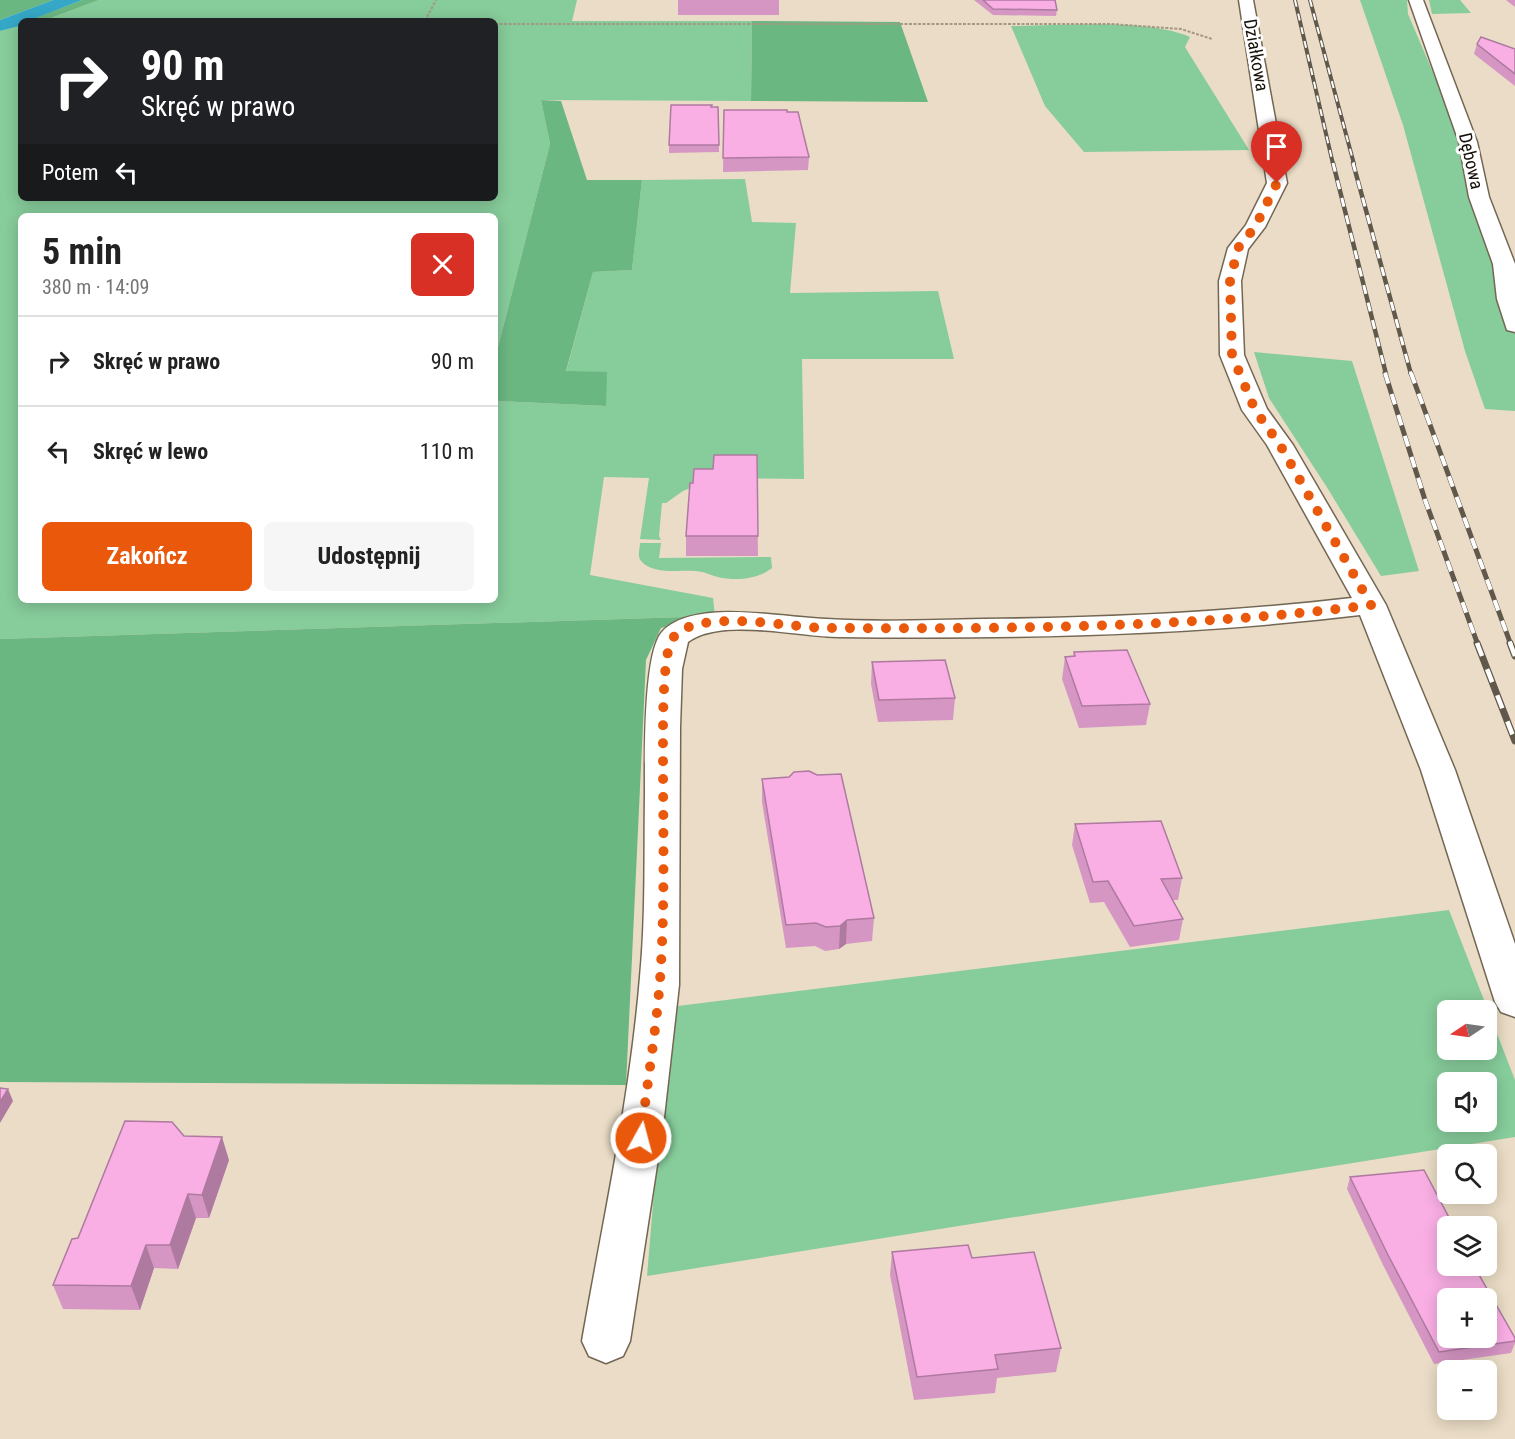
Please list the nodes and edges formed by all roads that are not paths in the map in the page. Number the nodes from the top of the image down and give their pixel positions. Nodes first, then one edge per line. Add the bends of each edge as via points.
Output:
1 (1246, 0) edge
2 (1416, 0) edge
3 (1515, 325) edge
4 (1371, 605) junction
5 (1515, 1002) edge
6 (606, 1341) dead end

1 - 4 street, Działkowa via 1277,183 1262,214 1238,248 1230,281 1232,355 1255,410 1280,445
2 - 3 street, Dębowa via 1468,142 1479,197 1504,264
4 - 5 street, Działkowa via 1438,770
4 - 6 street via 1164,623 1032,627 822,628 722,621 694,625 673,638 667,655 663,735 661,965 641,1138

